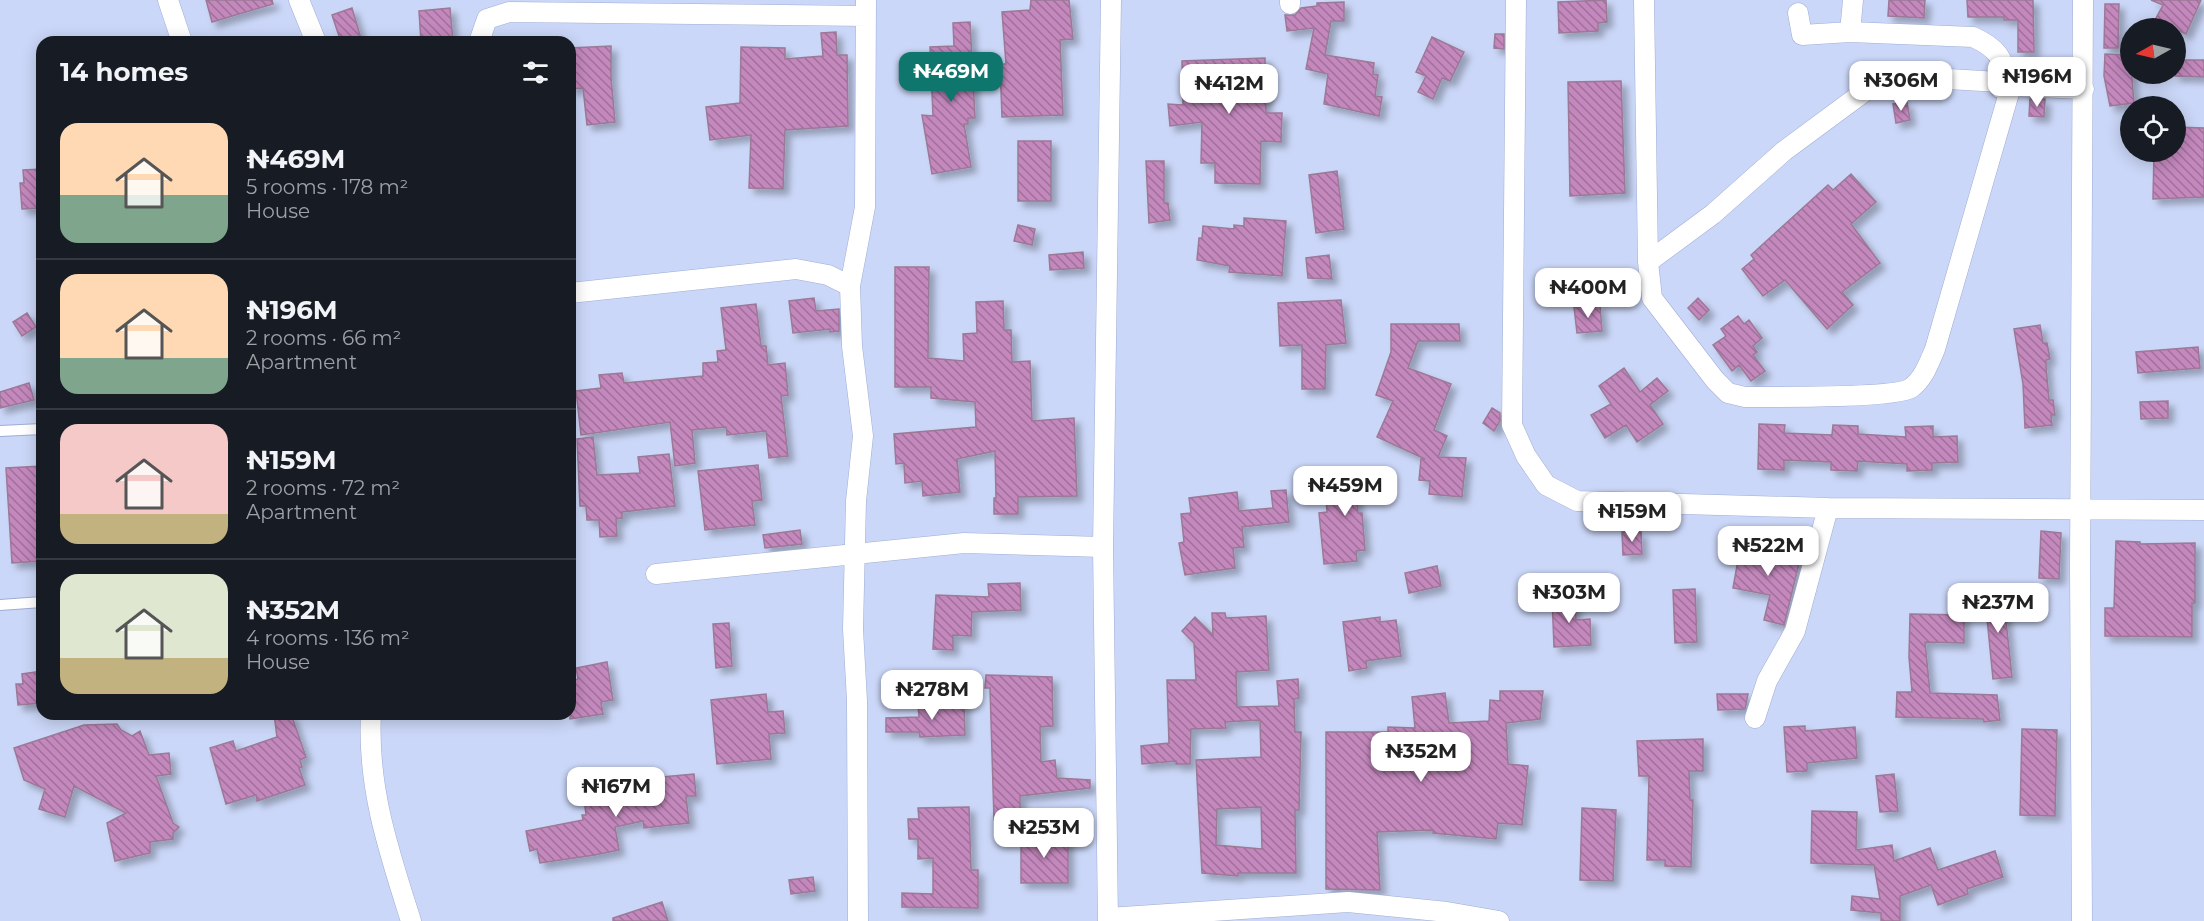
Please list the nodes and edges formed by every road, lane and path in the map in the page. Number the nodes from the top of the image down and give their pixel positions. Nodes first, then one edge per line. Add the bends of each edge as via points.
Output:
1 (168, 0) edge
2 (299, 0) edge
3 (1111, 0) edge
4 (1516, 0) edge
5 (1644, 0) edge
6 (1853, 0) edge
7 (2083, 0) edge
8 (866, 8) edge
9 (1798, 13) dead end
10 (1850, 32) junction
11 (180, 36) edge
12 (314, 36) edge
13 (481, 36) edge
14 (2008, 86) junction
15 (2084, 89) junction
16 (1648, 262) junction
17 (850, 286) junction
18 (576, 292) edge
19 (36, 429) edge
20 (0, 431) edge
21 (1828, 508) junction
22 (2081, 510) junction
23 (2204, 510) edge
24 (1103, 547) junction
25 (856, 554) junction
26 (656, 574) dead end
27 (36, 602) edge
28 (0, 605) edge
29 (1755, 718) dead end
30 (371, 720) edge
31 (1108, 920) edge
32 (411, 921) edge
33 (858, 921) edge
34 (1499, 921) edge
35 (2082, 921) edge

1 - 11 street
2 - 12 street
3 - 24 street
4 - 21 street via 1510,397 1512,425 1526,456 1546,484 1577,501
5 - 16 street
6 - 10 street
7 - 15 street
8 - 13 street via 509,12 487,19
8 - 17 street via 865,207
9 - 10 street via 1802,35
10 - 14 street via 1973,37 1991,45 2002,62
14 - 15 street
14 - 16 street via 1942,76 1898,76 1875,83
14 - 16 street via 1935,349 1923,375 1910,389 1745,397 1728,393 1652,298
15 - 22 street
17 - 18 street via 828,275 796,269
17 - 25 street via 852,346 863,436 856,501
19 - 20 lane
21 - 22 street
21 - 29 street via 1795,630 1767,681
22 - 23 street
22 - 35 street
24 - 25 street via 964,543
24 - 31 street
25 - 26 street
25 - 33 street via 853,629
27 - 28 lane
30 - 32 street via 369,749 374,790
31 - 34 street via 1348,902

